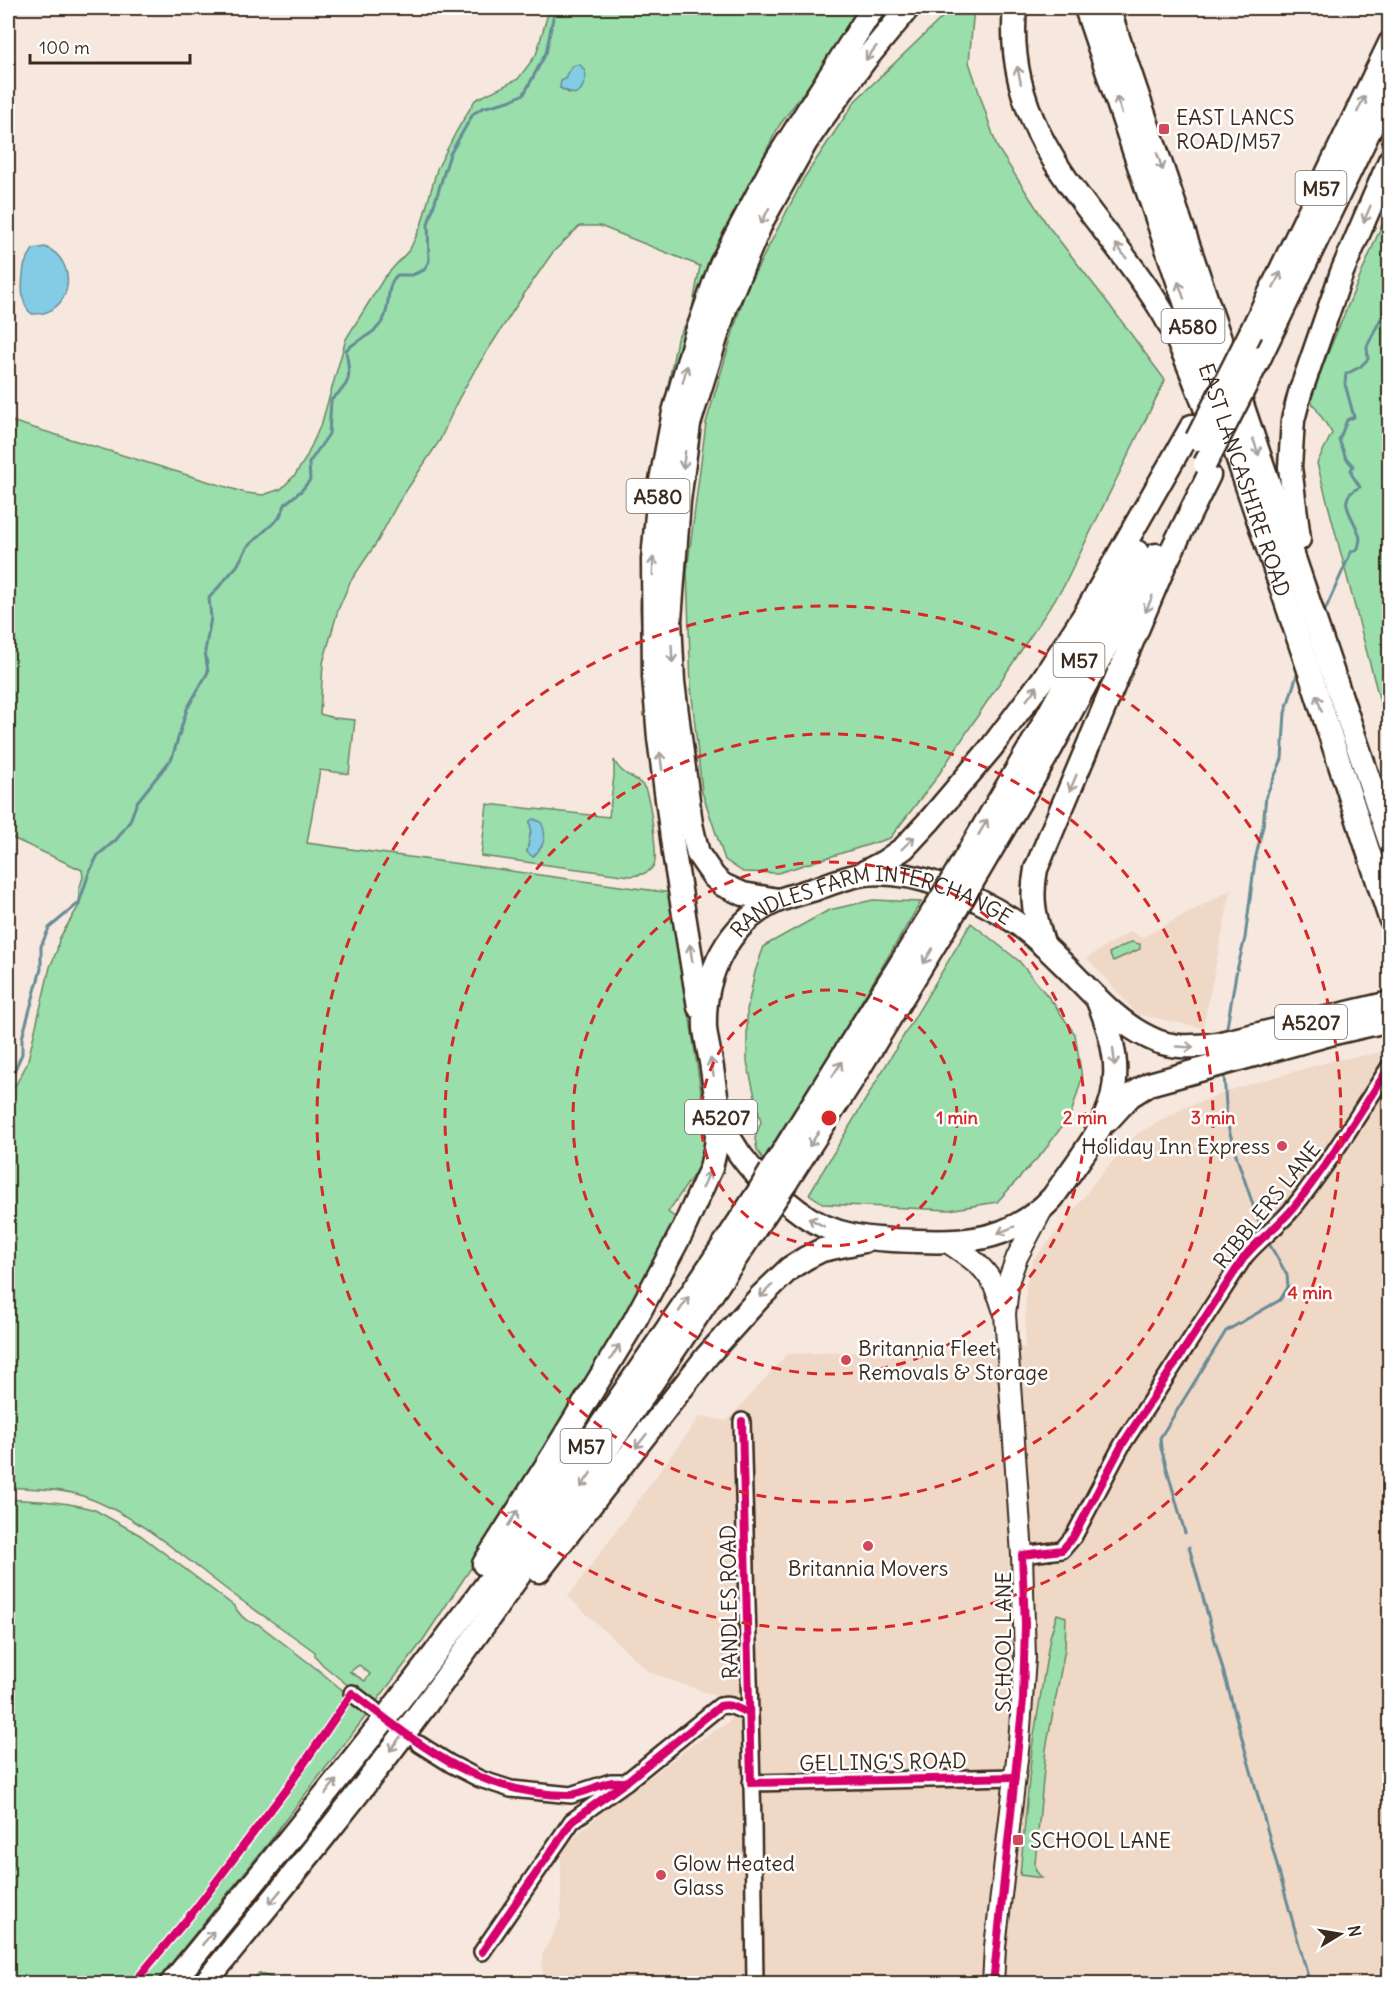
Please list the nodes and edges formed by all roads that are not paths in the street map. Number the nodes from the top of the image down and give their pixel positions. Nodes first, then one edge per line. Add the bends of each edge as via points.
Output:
1 (873, 8) edge
2 (908, 8) edge
3 (1015, 8) edge
4 (1086, 8) edge
5 (1108, 8) edge
6 (1389, 43) edge
7 (1389, 88) edge
8 (1389, 160) edge
9 (1195, 433) junction
10 (1207, 469) junction
11 (1285, 598) junction
12 (1312, 629) junction
13 (1319, 668) junction
14 (1389, 842) edge
15 (859, 875) junction
16 (1389, 876) edge
17 (962, 881) junction
18 (778, 900) junction
19 (1389, 918) edge
20 (1044, 946) junction
21 (1098, 1001) junction
22 (1389, 1017) edge
23 (705, 1032) junction
24 (1225, 1052) junction
25 (1389, 1066) edge
26 (719, 1111) junction
27 (1101, 1128) junction
28 (764, 1199) junction
29 (1043, 1208) junction
30 (872, 1239) junction
31 (947, 1242) junction
32 (1212, 1306) joint
33 (1005, 1314) junction
34 (742, 1421) dead end
35 (1022, 1555) junction
36 (444, 1681) junction
37 (352, 1693) dead end
38 (405, 1693) junction
39 (374, 1710) dead end
40 (749, 1713) junction
41 (419, 1744) dead end
42 (1015, 1777) junction
43 (626, 1782) junction
44 (752, 1783) junction
45 (571, 1795) junction
46 (580, 1816) junction
47 (482, 1952) dead end
48 (171, 1983) edge
49 (204, 1983) edge
50 (755, 1983) edge
51 (993, 1983) edge

23 -> 1 highway, A580 via 674,853 658,728 653,560 659,491 694,338 722,264 772,167
2 -> 18 highway, A580 via 818,125 762,221 726,306 689,424 675,536 670,620 691,824 698,854 723,885 743,894
11 -> 3 highway via 1252,529 1181,345 1132,266 1074,192 1037,131 1018,77
11 -> 4 highway, EAST LANCASHIRE ROAD / A580
5 -> 12 highway, EAST LANCASHIRE ROAD / A580
9 -> 6 highway, M57, bridge via 1251,332
7 - 10 highway, M57, bridge
8 -> 12 highway, M57 via 1342,272 1293,420 1290,478
15 -> 9 highway via 904,848 991,748 1043,679
17 -> 9 highway, M57
10 - 17 highway, M57 via 1050,750
10 -> 20 highway via 1036,869 1032,888 1034,911
11 - 12 highway, EAST LANCASHIRE ROAD / A580
12 - 13 highway, EAST LANCASHIRE ROAD / A580
13 - 14 highway, EAST LANCASHIRE ROAD / A580
13 - 16 highway via 1340,719
19 -> 13 highway, EAST LANCASHIRE ROAD / A580
15 - 18 highway, RANDLES FARM INTERCHANGE / A5207
15 - 20 highway, RANDLES FARM INTERCHANGE / A5207 via 913,877 936,884 993,909
17 - 28 highway, M57, bridge via 852,1080
18 - 23 highway, RANDLES FARM INTERCHANGE / A5207 via 742,925 720,954 707,994
20 - 21 highway, RANDLES FARM INTERCHANGE / A5207
21 -> 24 highway, A5207 via 1129,1026 1159,1042
21 -> 27 highway, RANDLES FARM INTERCHANGE / A5207 via 1113,1046 1116,1076
22 - 24 highway, A5207
26 -> 23 highway, RANDLES FARM INTERCHANGE / A5207
24 - 27 highway, A5207 via 1139,1089
25 - 32 street, RIBBLERS LANE via 1293,1208 1245,1256
30 -> 26 highway, RANDLES FARM INTERCHANGE / A5207 via 831,1230 795,1209 744,1161
38 -> 26 highway via 628,1332 682,1232 711,1168
27 - 29 highway, RANDLES FARM INTERCHANGE / A5207
28 -> 36 highway, M57 via 688,1332
38 -> 28 highway, M57 via 556,1489 711,1264
29 -> 31 highway, RANDLES FARM INTERCHANGE / A5207 via 1021,1224 999,1233
29 - 33 main road, SCHOOL LANE via 1012,1268
30 - 31 highway, RANDLES FARM INTERCHANGE / A5207
30 -> 36 highway via 806,1257 760,1297 707,1356 494,1626
31 - 33 main road, SCHOOL LANE via 975,1260 988,1274 997,1287
32 - 35 street, SCHOOL LANE via 1122,1445 1074,1536 1062,1550
33 - 35 main road, SCHOOL LANE
34 - 40 street, RANDLES ROAD
35 - 42 main road, SCHOOL LANE via 1025,1658
36 -> 49 highway, M57 via 316,1848
37 - 39 street
48 -> 38 highway, M57
40 - 43 street via 735,1706 720,1706
40 - 44 street, RANDLES ROAD
41 - 45 street via 480,1779 511,1789
42 - 44 street, GELLING'S ROAD
42 - 51 main road, SCHOOL LANE
43 - 45 street via 611,1782
43 - 46 street
44 - 50 street, RANDLES ROAD
45 - 46 street
46 - 47 street via 572,1821

